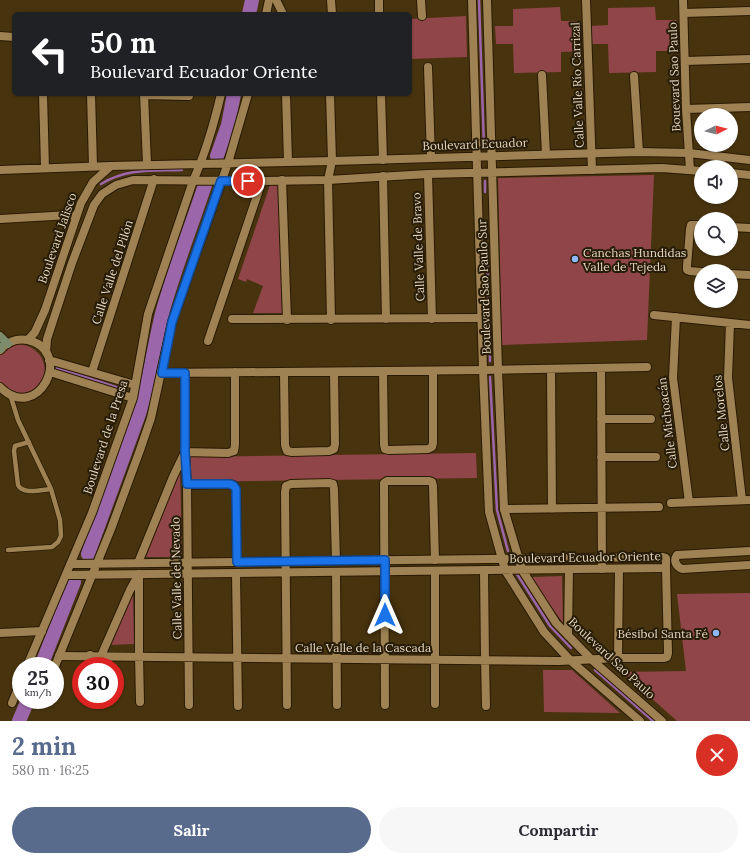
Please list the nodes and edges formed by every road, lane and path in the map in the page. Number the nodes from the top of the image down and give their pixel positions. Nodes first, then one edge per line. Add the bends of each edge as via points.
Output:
1 (269, 0) edge
2 (276, 0) edge
3 (331, 0) edge
4 (379, 0) edge
5 (421, 0) edge
6 (472, 0) edge
7 (487, 0) edge
8 (586, 0) edge
9 (684, 0) edge
10 (750, 11) edge
11 (266, 12) edge
12 (282, 12) edge
13 (332, 12) edge
14 (379, 12) edge
15 (684, 13) junction
16 (422, 16) dead end
17 (0, 36) edge
18 (12, 37) edge
19 (750, 59) edge
20 (686, 61) junction
21 (428, 67) dead end
22 (542, 75) dead end
23 (634, 76) dead end
24 (43, 96) edge
25 (90, 96) edge
26 (144, 96) edge
27 (220, 96) edge
28 (247, 96) edge
29 (286, 96) edge
30 (330, 96) edge
31 (381, 96) edge
32 (750, 107) edge
33 (686, 109) junction
34 (639, 152) junction
35 (591, 153) junction
36 (689, 153) junction
37 (546, 154) junction
38 (492, 156) junction
39 (477, 157) junction
40 (431, 158) junction
41 (383, 160) junction
42 (750, 160) edge
43 (332, 161) junction
44 (288, 162) junction
45 (228, 163) junction
46 (147, 164) junction
47 (201, 164) junction
48 (93, 166) junction
49 (112, 166) junction
50 (45, 168) junction
51 (0, 170) edge
52 (592, 170) junction
53 (690, 170) junction
54 (694, 170) edge
55 (477, 173) junction
56 (493, 173) junction
57 (428, 174) junction
58 (738, 174) edge
59 (750, 175) edge
60 (383, 176) junction
61 (154, 179) junction
62 (282, 180) junction
63 (328, 180) junction
64 (193, 181) junction
65 (221, 181) junction
66 (262, 181) junction
67 (76, 216) junction
68 (0, 219) edge
69 (694, 225) edge
70 (738, 227) edge
71 (750, 228) edge
72 (694, 271) edge
73 (738, 274) edge
74 (750, 275) edge
75 (654, 315) dead end
76 (676, 317) junction
77 (482, 318) junction
78 (232, 319) dead end
79 (386, 319) junction
80 (432, 319) junction
81 (287, 320) junction
82 (331, 320) junction
83 (730, 323) junction
84 (750, 325) edge
85 (0, 336) edge
86 (28, 340) junction
87 (208, 341) dead end
88 (2, 347) edge
89 (48, 356) junction
90 (646, 367) dead end
91 (600, 368) junction
92 (551, 369) junction
93 (483, 370) junction
94 (498, 370) junction
95 (383, 371) junction
96 (434, 371) junction
97 (50, 372) junction
98 (92, 372) junction
99 (235, 372) junction
100 (284, 372) junction
101 (334, 372) junction
102 (162, 373) junction
103 (185, 373) junction
104 (136, 385) junction
105 (0, 386) edge
106 (10, 394) junction
107 (133, 398) junction
108 (601, 419) junction
109 (651, 419) dead end
110 (28, 442) junction
111 (185, 452) junction
112 (601, 457) junction
113 (656, 457) dead end
114 (187, 484) junction
115 (50, 489) junction
116 (746, 500) edge
117 (689, 502) junction
118 (671, 503) dead end
119 (659, 507) dead end
120 (601, 508) junction
121 (504, 509) junction
122 (552, 509) junction
123 (8, 550) dead end
124 (750, 551) edge
125 (602, 558) junction
126 (502, 559) junction
127 (519, 559) junction
128 (385, 560) junction
129 (435, 560) junction
130 (336, 561) junction
131 (187, 562) junction
132 (237, 562) junction
133 (286, 562) junction
134 (98, 563) junction
135 (138, 563) junction
136 (71, 564) junction
137 (750, 565) edge
138 (666, 568) junction
139 (569, 569) junction
140 (602, 569) junction
141 (619, 569) junction
142 (484, 570) junction
143 (505, 570) junction
144 (522, 570) junction
145 (435, 571) junction
146 (286, 572) junction
147 (336, 572) junction
148 (384, 572) junction
149 (187, 573) junction
150 (236, 573) junction
151 (94, 574) junction
152 (139, 574) junction
153 (66, 575) junction
154 (42, 631) junction
155 (0, 633) edge
156 (568, 635) junction
157 (90, 655) joint
158 (59, 656) joint
159 (101, 656) junction
160 (138, 656) junction
161 (188, 656) junction
162 (31, 657) edge
163 (237, 657) junction
164 (286, 658) junction
165 (336, 658) junction
166 (618, 658) junction
167 (385, 659) junction
168 (435, 659) junction
169 (485, 659) junction
170 (571, 660) junction
171 (592, 660) junction
172 (140, 702) dead end
173 (189, 704) dead end
174 (435, 704) dead end
175 (287, 705) dead end
176 (337, 705) dead end
177 (385, 705) dead end
178 (238, 706) dead end
179 (486, 706) dead end
180 (640, 721) edge
181 (662, 721) edge

1 - 11 street
2 - 12 street
3 - 13 street
4 - 14 street
5 - 16 street
6 - 39 street, Boulevard Sao Paulo Sur
7 - 38 street, Boulevard Sao Paulo Sur
8 - 35 street, Calle Valle Río Carrizal
9 - 15 street, Bouevard Sao Paulo
10 - 15 street
15 - 20 street, Bouevard Sao Paulo
17 - 18 street
19 - 20 street
20 - 33 street, Bouevard Sao Paulo
21 - 40 street
22 - 37 street
23 - 34 street
24 - 50 street
25 - 48 street
26 - 46 street
27 - 47 street, Boulevard de la Presa via 215,123
28 - 45 street
29 - 44 street
30 - 43 street
31 - 41 street
32 - 33 street
33 - 36 street, Bouevard Sao Paulo
34 - 35 street, Boulevard Ecuador
34 - 36 street, Boulevard Ecuador
35 - 37 street, Boulevard Ecuador
35 - 52 street, Calle Valle Río Carrizal
36 - 42 street, Boulevard Ecuador
36 - 53 street, Bouevard Sao Paulo
37 - 38 street, Boulevard Ecuador
38 - 39 street, Boulevard Ecuador
38 - 56 street, Boulevard Sao Paulo Sur
39 - 40 street, Boulevard Ecuador
39 - 55 street, Boulevard Sao Paulo Sur
40 - 41 street, Boulevard Ecuador
41 - 43 street, Boulevard Ecuador
43 - 44 street, Boulevard Ecuador
43 - 63 street
44 - 45 street, Boulevard Ecuador
45 - 47 street, Boulevard Ecuador
45 - 65 street
46 - 47 street
46 - 49 street
47 - 64 street, Boulevard de la Presa
48 - 49 street
48 - 50 street
49 - 67 street, Boulevard Jalisco via 96,179 86,192
50 - 51 street
52 - 53 street
52 - 56 street
53 - 54 street
55 - 56 street
55 - 57 street
55 - 77 street, Boulevard Sao Paulo Sur
56 - 94 street, Boulevard Sao Paulo Sur
57 - 60 street
57 - 80 street, Calle Valle de Bravo
58 - 59 street
60 - 63 street
60 - 79 street
61 - 64 street, Boulevard Jalisco
61 - 89 street, Boulevard Jalisco via 133,180 116,185 94,205 47,339
61 - 98 street, Calle Valle del Pilón
62 - 63 street
62 - 66 street
62 - 81 street
63 - 82 street
64 - 65 street
64 - 104 street, Boulevard de la Presa via 148,314
65 - 66 street
65 - 102 street via 172,322
66 - 87 street
67 - 68 street
67 - 86 street, Boulevard Jalisco via 45,310 35,332
69 - 72 street via 691,225 690,229 687,266 687,270
70 - 71 street
73 - 74 street
75 - 76 street
76 - 83 street
76 - 117 street, Calle Michoacán via 673,378
77 - 80 street
77 - 93 street, Boulevard Sao Paulo Sur
78 - 81 street
79 - 80 street
79 - 82 street
81 - 82 street
83 - 84 street
83 - 116 street, Calle Morelos via 728,378
85 - 88 main road
86 - 88 street via 17,340
86 - 89 street via 39,346
89 - 97 street, Boulevard Jalisco
89 - 98 street
90 - 91 street
91 - 92 street
91 - 108 street
92 - 94 street
92 - 122 street
93 - 94 street
93 - 96 street
93 - 126 street, Boulevard Sao Paulo Sur via 489,512
94 - 121 street, Boulevard Sao Paulo Sur
95 - 96 street
95 - 96 street via 384,445 385,449 389,450 432,447
95 - 101 street
97 - 106 street via 46,383 38,392 21,397
97 - 107 street
98 - 104 street
99 - 100 street
99 - 103 street
99 - 111 street via 234,451
100 - 101 street
100 - 101 street via 285,445 287,451 292,452 334,449
102 - 103 street
102 - 134 street via 151,418
103 - 111 street, Calle Valle del Nevado
104 - 107 street, Boulevard de la Presa
105 - 106 street
106 - 110 lane
107 - 136 street, Boulevard de la Presa
108 - 109 street
108 - 112 street
110 - 115 lane
110 - 115 lane via 15,446 18,485 24,491
111 - 114 street, Calle Valle del Nevado
111 - 135 street
112 - 113 street
112 - 120 street
114 - 131 street, Calle Valle del Nevado
114 - 132 street via 230,484 236,489
115 - 123 lane via 60,520 61,536 58,542 52,547
116 - 117 street
117 - 118 street
119 - 120 street
120 - 122 street
120 - 125 street
121 - 122 street
121 - 127 street, Boulevard Sao Paulo Sur
124 - 137 street via 678,555 675,558 678,567 682,569
125 - 127 street, Boulevard Ecuador Oriente
125 - 138 street, Boulevard Ecuador Oriente via 663,557 666,558
125 - 140 street
126 - 127 street, Boulevard Ecuador Oriente
126 - 129 street, Boulevard Ecuador Oriente
126 - 143 street, Boulevard Sao Paulo Sur
127 - 144 street, Boulevard Sao Paulo Sur
128 - 129 street, Boulevard Ecuador Oriente
128 - 129 street via 384,483 429,481 433,486
128 - 130 street, Boulevard Ecuador Oriente
128 - 148 street
130 - 133 street, Boulevard Ecuador Oriente
130 - 133 street via 334,489 333,484 328,483 286,486
131 - 132 street, Boulevard Ecuador Oriente
131 - 135 street, Boulevard Ecuador Oriente
131 - 149 street, Calle Valle del Nevado
132 - 133 street, Boulevard Ecuador Oriente
133 - 146 street
134 - 135 street, Boulevard Ecuador Oriente
134 - 136 street, Boulevard Ecuador Oriente
134 - 151 street
136 - 153 street, Boulevard de la Presa
138 - 141 street, Boulevard Ecuador Oriente
138 - 166 street, Calle Valle de la Cascada via 667,657
139 - 140 street, Boulevard Ecuador Oriente
139 - 144 street, Boulevard Ecuador Oriente
139 - 156 street
140 - 141 street, Boulevard Ecuador Oriente
141 - 166 street
142 - 143 street, Boulevard Ecuador Oriente
142 - 145 street, Boulevard Ecuador Oriente
142 - 169 street
143 - 144 street, Boulevard Ecuador Oriente
143 - 170 street via 544,632
144 - 156 street, Boulevard Sao Paulo via 556,623
145 - 148 street, Boulevard Ecuador Oriente
145 - 168 street
146 - 147 street, Boulevard Ecuador Oriente
146 - 150 street, Boulevard Ecuador Oriente
146 - 164 street
147 - 148 street, Boulevard Ecuador Oriente
147 - 165 street
148 - 167 street
149 - 150 street, Boulevard Ecuador Oriente
149 - 152 street, Boulevard Ecuador Oriente
149 - 161 street, Calle Valle del Nevado
150 - 163 street
151 - 152 street, Boulevard Ecuador Oriente
151 - 153 street, Boulevard Ecuador Oriente
151 - 158 street
152 - 159 street
152 - 160 street
153 - 154 street, Boulevard de la Presa
154 - 155 street
154 - 162 street, Boulevard de la Presa
156 - 171 street, Boulevard Sao Paulo
157 - 158 street, Calle Valle de la Cascada
157 - 159 street, Calle Valle de la Cascada
159 - 160 street, Calle Valle de la Cascada
160 - 161 street, Calle Valle de la Cascada
160 - 172 street
161 - 163 street, Calle Valle de la Cascada
161 - 173 street, Calle Valle del Nevado
163 - 164 street, Calle Valle de la Cascada
163 - 178 street
164 - 165 street, Calle Valle de la Cascada
164 - 175 street
165 - 167 street, Calle Valle de la Cascada
165 - 176 street
166 - 171 street, Calle Valle de la Cascada
167 - 168 street, Calle Valle de la Cascada
167 - 177 street
168 - 169 street, Calle Valle de la Cascada
168 - 174 street
169 - 170 street, Calle Valle de la Cascada
169 - 179 street
170 - 171 street, Calle Valle de la Cascada
170 - 180 street
171 - 181 street, Boulevard Sao Paulo

